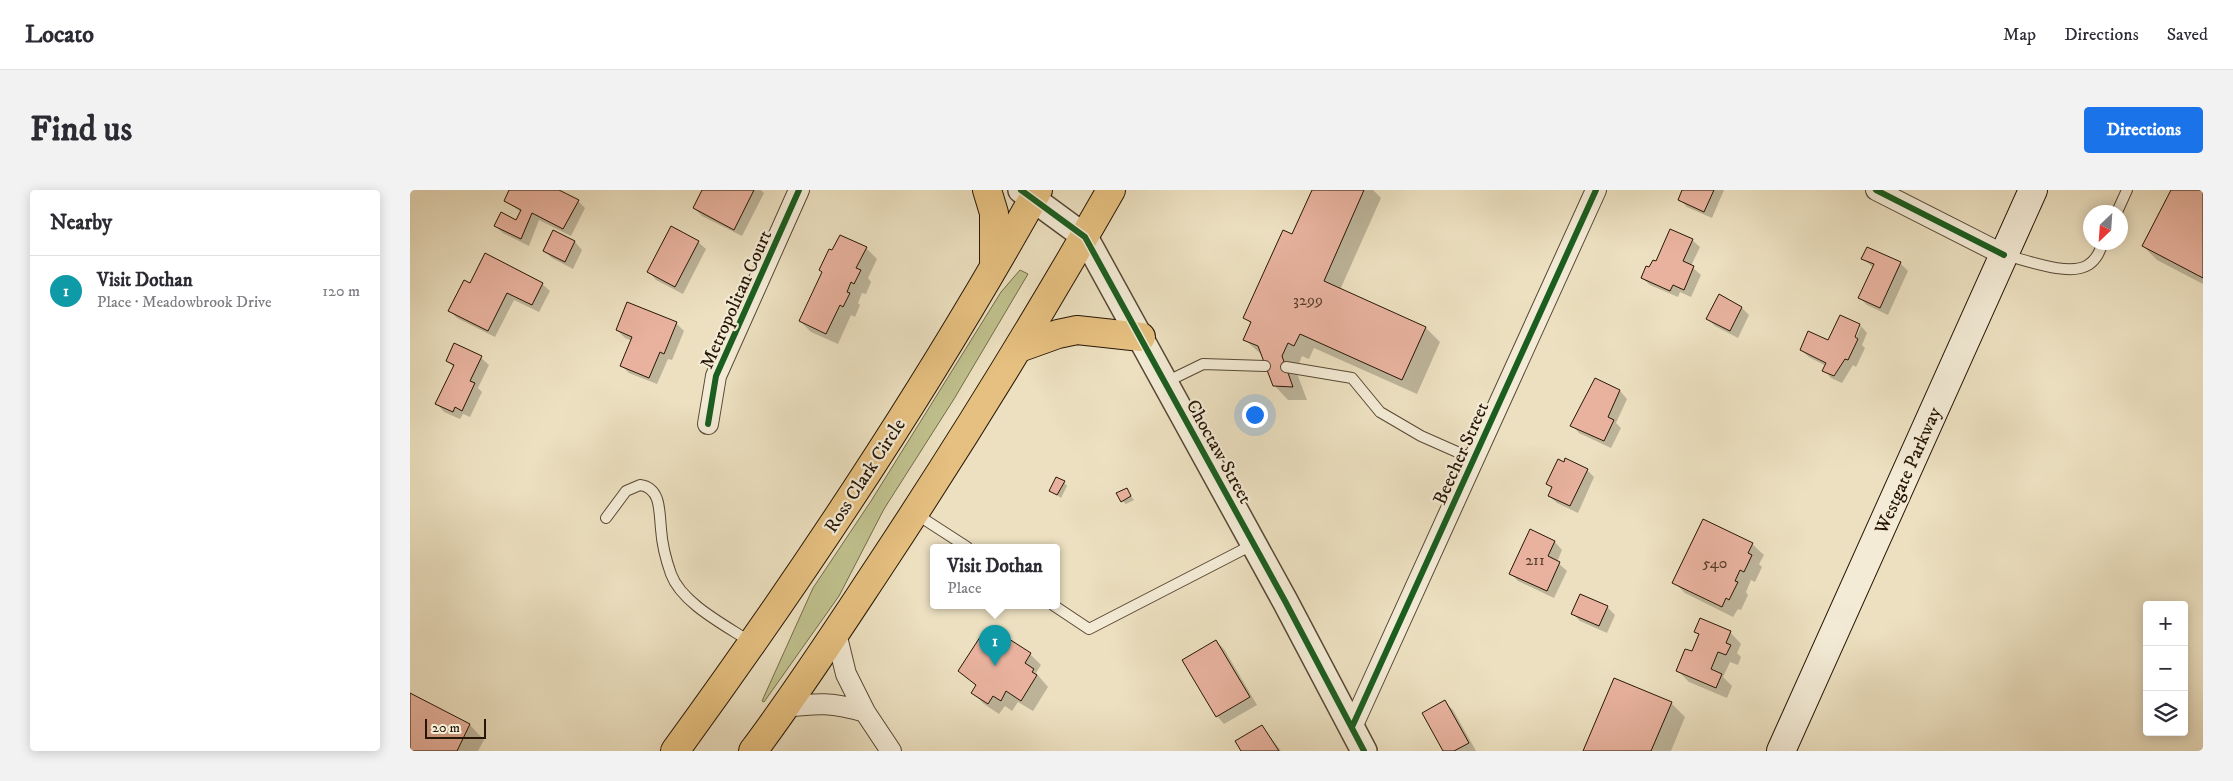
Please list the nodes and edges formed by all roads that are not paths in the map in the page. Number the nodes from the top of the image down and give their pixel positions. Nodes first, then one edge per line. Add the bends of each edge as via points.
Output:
1 (800, 190) edge
2 (987, 190) edge
3 (1111, 190) edge
4 (1596, 190) edge
5 (1876, 190) edge
6 (2033, 190) edge
7 (2127, 190) edge
8 (1031, 193) edge
9 (2120, 205) edge
10 (1084, 237) junction
11 (2100, 250) edge
12 (2004, 255) junction
13 (994, 268) junction
14 (1141, 337) junction
15 (1020, 348) junction
16 (1265, 366) dead end
17 (1286, 367) dead end
18 (1166, 382) junction
19 (708, 424) dead end
20 (1474, 459) junction
21 (915, 513) junction
22 (606, 518) dead end
23 (962, 544) edge
24 (1254, 544) junction
25 (1059, 609) edge
26 (836, 633) junction
27 (753, 644) junction
28 (784, 707) junction
29 (865, 712) junction
30 (1352, 727) junction
31 (675, 751) edge
32 (753, 751) edge
33 (891, 751) edge
34 (1364, 751) edge
35 (1782, 751) edge

1 - 19 street, Metropolitan Court via 716,376
2 - 13 highway via 994,213
3 - 10 highway
4 - 20 street, Beecher Street
5 - 12 street
6 - 12 main road, Westgate Parkway
7 - 9 lane
8 - 10 street, Choctaw Street
8 - 13 highway, Ross Clark Circle
10 - 14 street, Choctaw Street
10 - 15 highway
11 - 12 lane via 2089,264 2079,269 2065,269
12 - 35 main road, Westgate Parkway
13 - 27 highway, Ross Clark Circle via 883,447
14 - 15 highway via 1077,330
14 - 18 street, Choctaw Street
15 - 21 highway
16 - 18 lane via 1203,364
17 - 20 lane via 1352,378 1380,412 1420,436
18 - 24 street, Choctaw Street
20 - 30 street, Beecher Street
21 - 23 lane
21 - 26 highway
22 - 27 lane via 630,488 640,485 652,490 671,575 684,595
24 - 25 lane via 1089,629
24 - 30 street, Choctaw Street
26 - 28 highway
26 - 29 street via 846,674
27 - 31 highway, Ross Clark Circle
28 - 29 street via 839,704
28 - 32 highway
29 - 33 street
30 - 34 street, Choctaw Street

